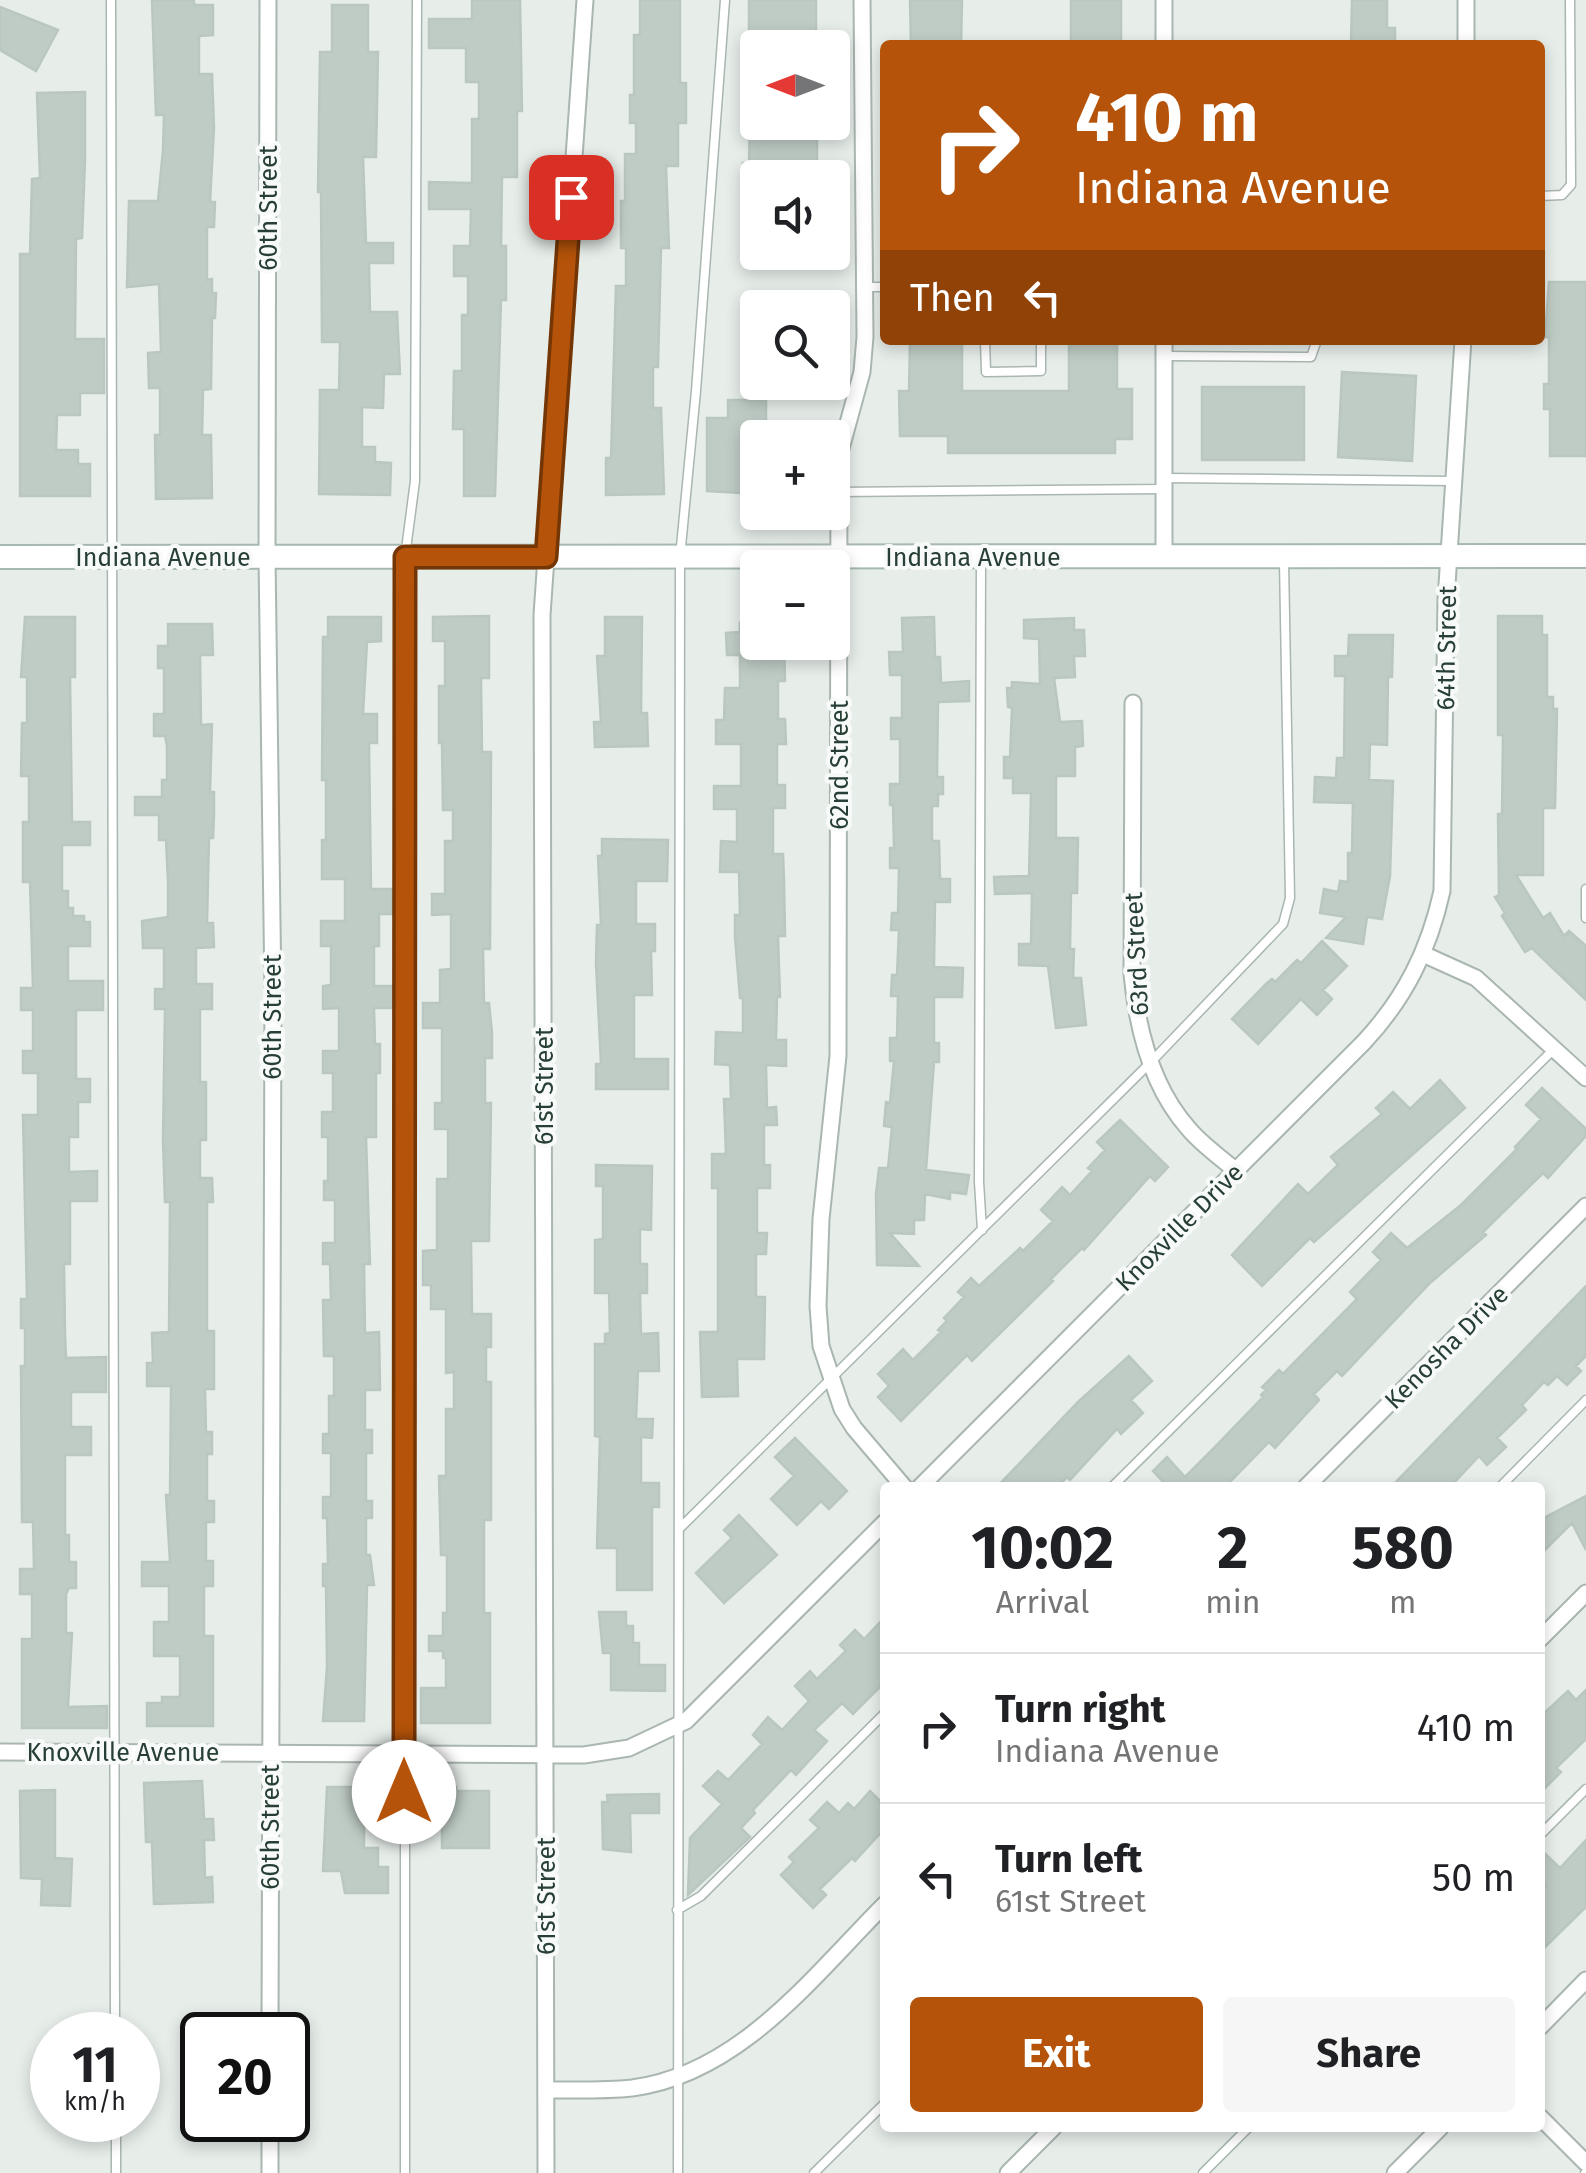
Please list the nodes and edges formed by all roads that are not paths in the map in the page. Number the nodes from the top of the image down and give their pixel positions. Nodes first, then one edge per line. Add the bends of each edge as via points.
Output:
1 (112, 0) edge
2 (268, 0) edge
3 (417, 0) edge
4 (585, 0) edge
5 (725, 0) edge
6 (862, 0) edge
7 (1164, 0) edge
8 (1466, 0) edge
9 (1570, 0) edge
10 (1164, 40) edge
11 (1466, 40) edge
12 (1545, 196) edge
13 (865, 287) junction
14 (880, 287) edge
15 (986, 345) edge
16 (1041, 345) edge
17 (1315, 345) edge
18 (1463, 345) edge
19 (1164, 348) edge
20 (848, 420) edge
21 (1452, 480) junction
22 (1164, 484) junction
23 (850, 492) edge
24 (850, 556) edge
25 (980, 556) junction
26 (1164, 556) junction
27 (1284, 556) junction
28 (1448, 556) junction
29 (1586, 556) edge
30 (267, 557) junction
31 (405, 557) junction
32 (546, 557) junction
33 (680, 557) junction
34 (740, 557) edge
35 (0, 558) edge
36 (115, 558) junction
37 (838, 660) edge
38 (1133, 704) dead end
39 (1586, 889) edge
40 (1586, 918) edge
41 (1423, 954) junction
42 (1553, 1050) junction
43 (1151, 1062) junction
44 (1586, 1078) edge
45 (1235, 1170) junction
46 (1586, 1206) edge
47 (982, 1230) junction
48 (831, 1382) junction
49 (1586, 1400) edge
50 (900, 1482) edge
51 (925, 1482) edge
52 (1117, 1482) edge
53 (1311, 1482) edge
54 (1505, 1482) edge
55 (880, 1527) edge
56 (679, 1529) junction
57 (1586, 1592) edge
58 (1545, 1633) edge
59 (880, 1717) edge
60 (678, 1726) junction
61 (0, 1752) edge
62 (115, 1752) junction
63 (270, 1753) junction
64 (404, 1754) junction
65 (546, 1755) junction
66 (1586, 1789) edge
67 (1545, 1830) edge
68 (880, 1909) edge
69 (677, 1910) junction
70 (1586, 1980) edge
71 (116, 2012) edge
72 (270, 2012) edge
73 (1545, 2022) edge
74 (677, 2076) junction
75 (546, 2090) junction
76 (880, 2108) edge
77 (1545, 2121) edge
78 (1050, 2132) edge
79 (1244, 2132) edge
80 (1436, 2132) edge
81 (116, 2142) edge
82 (270, 2142) edge
83 (1586, 2162) edge
84 (116, 2173) edge
85 (270, 2173) edge
86 (405, 2173) edge
87 (546, 2173) edge
88 (678, 2173) edge
89 (814, 2173) edge
90 (1008, 2173) edge
91 (1202, 2173) edge
92 (1394, 2173) edge

1 - 36 lane
2 - 30 street, 60th Street
3 - 31 lane via 415,481
4 - 32 street, 61st Street
5 - 33 lane
6 - 13 street, 62nd Street
7 - 10 street
8 - 11 street
9 - 12 lane via 1571,185 1562,195
13 - 14 lane
13 - 20 street, 62nd Street via 862,372
15 - 16 lane via 986,372 1041,371
17 - 19 lane via 1310,357
18 - 21 street, 64th Street
19 - 22 street
21 - 22 lane
21 - 28 street, 64th Street
22 - 23 lane
22 - 26 street
24 - 25 main road, Indiana Avenue
25 - 26 main road, Indiana Avenue
25 - 47 lane
26 - 27 main road, Indiana Avenue
27 - 28 main road, Indiana Avenue
27 - 43 lane via 1290,898 1283,924
28 - 29 main road, Indiana Avenue
28 - 41 street, 64th Street via 1442,891
30 - 31 main road, Indiana Avenue
30 - 36 main road, Indiana Avenue
30 - 63 street, 60th Street
31 - 32 main road, Indiana Avenue
31 - 64 lane
32 - 33 main road, Indiana Avenue
32 - 65 street, 61st Street
33 - 34 main road, Indiana Avenue
33 - 56 lane
35 - 36 main road, Indiana Avenue
36 - 62 lane
37 - 48 street, 62nd Street via 838,1056 818,1306
38 - 43 street, 63rd Street via 1132,974 1135,1013
39 - 40 lane
41 - 42 street via 1476,978
41 - 45 street, Knoxville Drive via 1389,1016
42 - 44 street
42 - 52 lane
43 - 45 street, 63rd Street via 1187,1128
43 - 47 lane
45 - 51 street, Knoxville Drive
46 - 53 street, Kenosha Drive
47 - 48 lane
48 - 50 street, 62nd Street via 854,1428
48 - 56 lane
49 - 54 lane
55 - 60 street
56 - 60 lane
57 - 58 street
59 - 69 lane via 701,1896
60 - 65 street via 629,1748
60 - 69 lane
61 - 62 street, Knoxville Avenue
62 - 63 street, Knoxville Avenue
62 - 71 lane
63 - 64 street, Knoxville Avenue
63 - 72 street, 60th Street
64 - 65 street, Knoxville Avenue
64 - 86 lane
65 - 75 street, 61st Street
66 - 67 lane
68 - 74 street via 744,2042
69 - 74 lane
70 - 73 street
74 - 75 street via 635,2088
74 - 88 lane
75 - 87 street, 61st Street
76 - 89 lane
77 - 83 street
78 - 90 street
79 - 91 lane
80 - 92 street
81 - 84 lane
82 - 85 street

